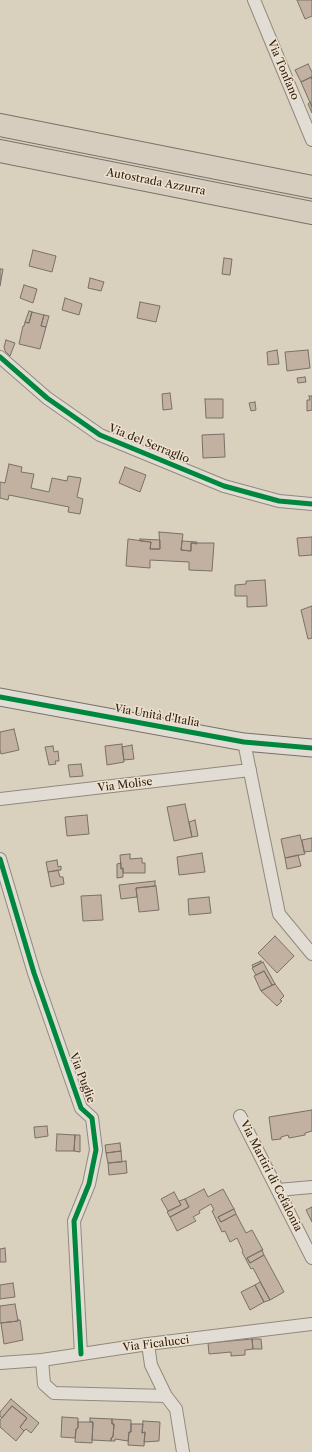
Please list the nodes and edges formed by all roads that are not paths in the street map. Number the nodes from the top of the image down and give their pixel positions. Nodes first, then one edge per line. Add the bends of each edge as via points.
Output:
1 (254, 0) edge
2 (0, 125) edge
3 (312, 140) edge
4 (0, 151) edge
5 (312, 187) edge
6 (312, 213) edge
7 (0, 357) edge
8 (312, 504) edge
9 (0, 697) edge
10 (244, 742) junction
11 (312, 748) edge
12 (250, 770) junction
13 (0, 799) edge
14 (0, 859) edge
15 (312, 954) edge
16 (240, 1116) dead end
17 (312, 1187) edge
18 (278, 1190) junction
19 (312, 1258) edge
20 (312, 1324) edge
21 (148, 1344) junction
22 (80, 1354) junction
23 (42, 1360) junction
24 (0, 1363) edge
25 (166, 1396) junction
26 (183, 1452) edge

1 - 3 street, Via Tonfano
2 - 5 highway
4 - 6 highway, Autostrada Azzurra
7 - 8 street, Via del Serraglio via 47,398 100,435 224,486 279,501
9 - 10 main road, Via Unità d'Italia
10 - 11 main road, Via Unità d'Italia
10 - 12 street
12 - 13 street, Via Molise
12 - 15 street via 279,914
14 - 22 street, Via Puglie via 34,973 81,1108 92,1118 96,1150 89,1184 74,1221
16 - 18 street, Via Martiri di Cefalonia
17 - 18 street
18 - 19 street, Via Martiri di Cefalonia
20 - 21 street, Via Ficalucci
21 - 22 street, Via Ficalucci
21 - 25 street via 151,1365
22 - 23 street, Via Ficalucci
23 - 24 street, Via Ficalucci
23 - 25 street via 44,1384 54,1393
25 - 26 street via 176,1409

